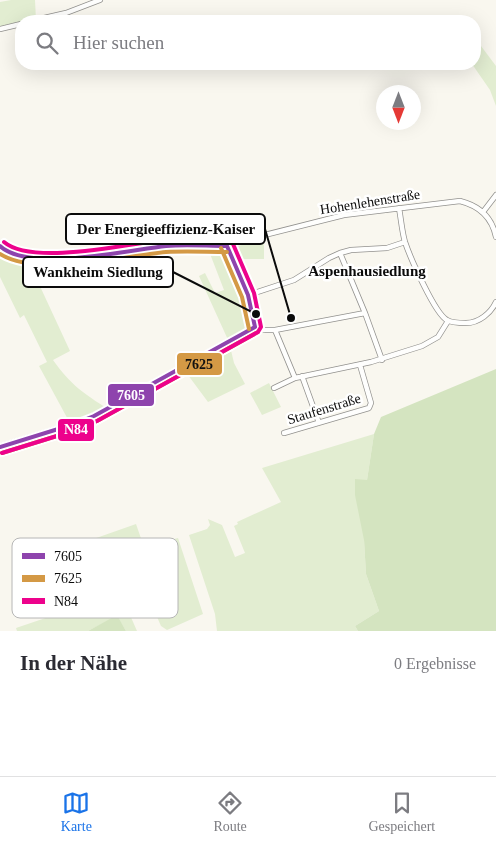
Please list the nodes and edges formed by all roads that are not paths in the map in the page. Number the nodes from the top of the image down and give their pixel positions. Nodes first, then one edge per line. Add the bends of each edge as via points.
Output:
1 (100, 0) edge
2 (57, 15) edge
3 (15, 25) edge
4 (0, 29) edge
5 (496, 194) edge
6 (399, 208) junction
7 (483, 212) junction
8 (496, 237) edge
9 (405, 242) junction
10 (0, 246) edge
11 (227, 246) junction
12 (340, 253) junction
13 (248, 295) junction
14 (496, 303) edge
15 (365, 313) junction
16 (448, 321) junction
17 (255, 327) junction
18 (275, 330) junction
19 (382, 360) junction
20 (360, 365) junction
21 (302, 376) junction
22 (295, 378) junction
23 (274, 388) dead end
24 (319, 423) junction
25 (284, 433) dead end
26 (0, 447) edge

1 - 2 street
3 - 4 street
5 - 7 street
6 - 7 street, Hohenlehenstraße via 460,201
6 - 9 street
6 - 11 street, Hohenlehenstraße via 344,214
7 - 8 street via 493,224
9 - 12 street via 387,248
9 - 16 street via 438,312
10 - 11 street, Hohenlehenstraße via 23,256 77,259 159,246
11 - 13 street
12 - 13 street via 294,280
12 - 15 street
13 - 17 street
14 - 16 street via 475,322
15 - 18 street
15 - 19 street
16 - 19 street via 430,343
17 - 18 street
17 - 26 street via 94,416
18 - 22 street
19 - 20 street
20 - 21 street
20 - 24 street, Staufenstraße via 371,406
21 - 22 street
21 - 24 street
22 - 23 street
24 - 25 street, Staufenstraße

